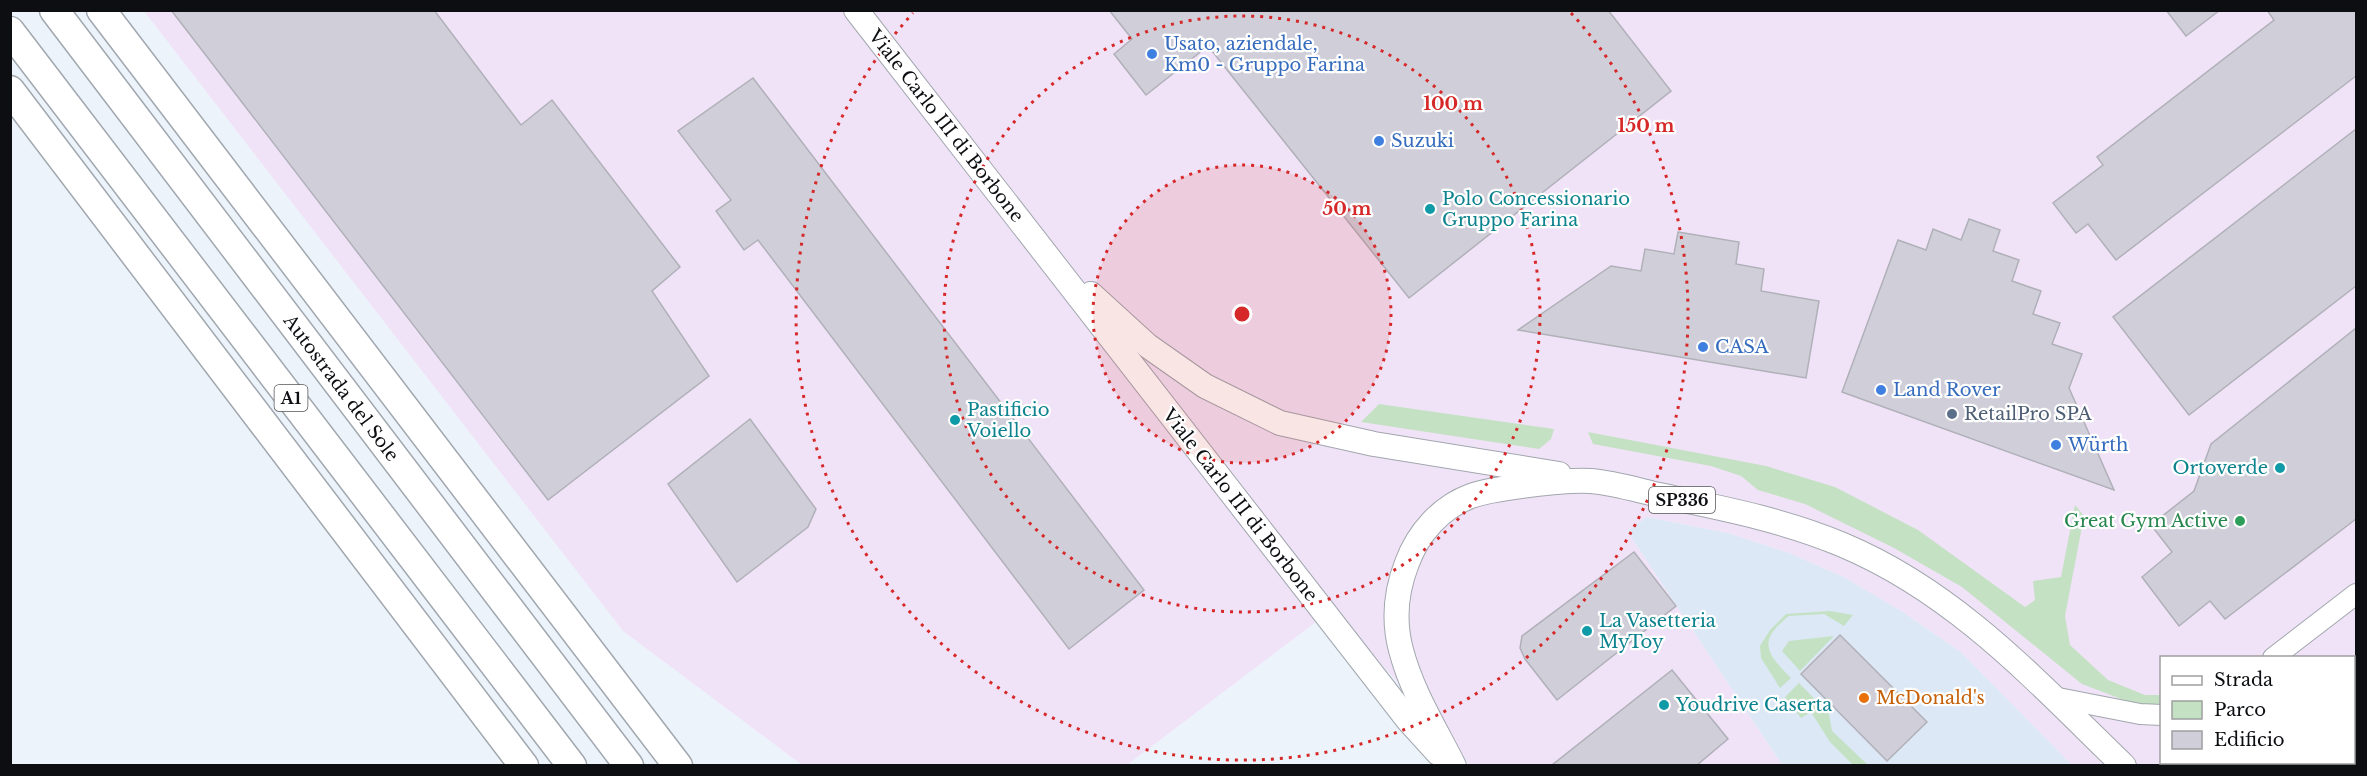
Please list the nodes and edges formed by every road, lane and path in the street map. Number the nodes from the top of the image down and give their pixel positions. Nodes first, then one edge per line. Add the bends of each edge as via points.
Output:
1 (54, 10) edge
2 (101, 10) edge
3 (856, 10) edge
4 (10, 31) edge
5 (10, 90) edge
6 (1035, 241) junction
7 (1591, 481) junction
8 (2356, 594) edge
9 (2274, 656) edge
10 (2053, 697) junction
11 (2160, 715) edge
12 (524, 765) edge
13 (572, 765) edge
14 (629, 765) edge
15 (678, 765) edge
16 (1452, 765) edge
17 (2124, 765) edge

1 - 14 highway, Autostrada del Sole / A1
2 - 15 highway
3 - 6 main road, Viale Carlo III di Borbone / SP336
4 - 13 highway, A1
5 - 12 highway
6 - 7 main road, Viale Carlo III di Borbone / SP336 via 1148,346 1204,386 1280,423 1374,444
6 - 16 main road, Viale Carlo III di Borbone / SP336 via 1408,720
7 - 10 main road, SP336 via 1742,513 1843,545 1923,586 1984,631
7 - 16 main road, SP336 via 1471,496 1436,516 1412,550 1398,586 1396,617 1401,649 1414,689
8 - 9 street
10 - 11 street
10 - 17 main road, SP336

